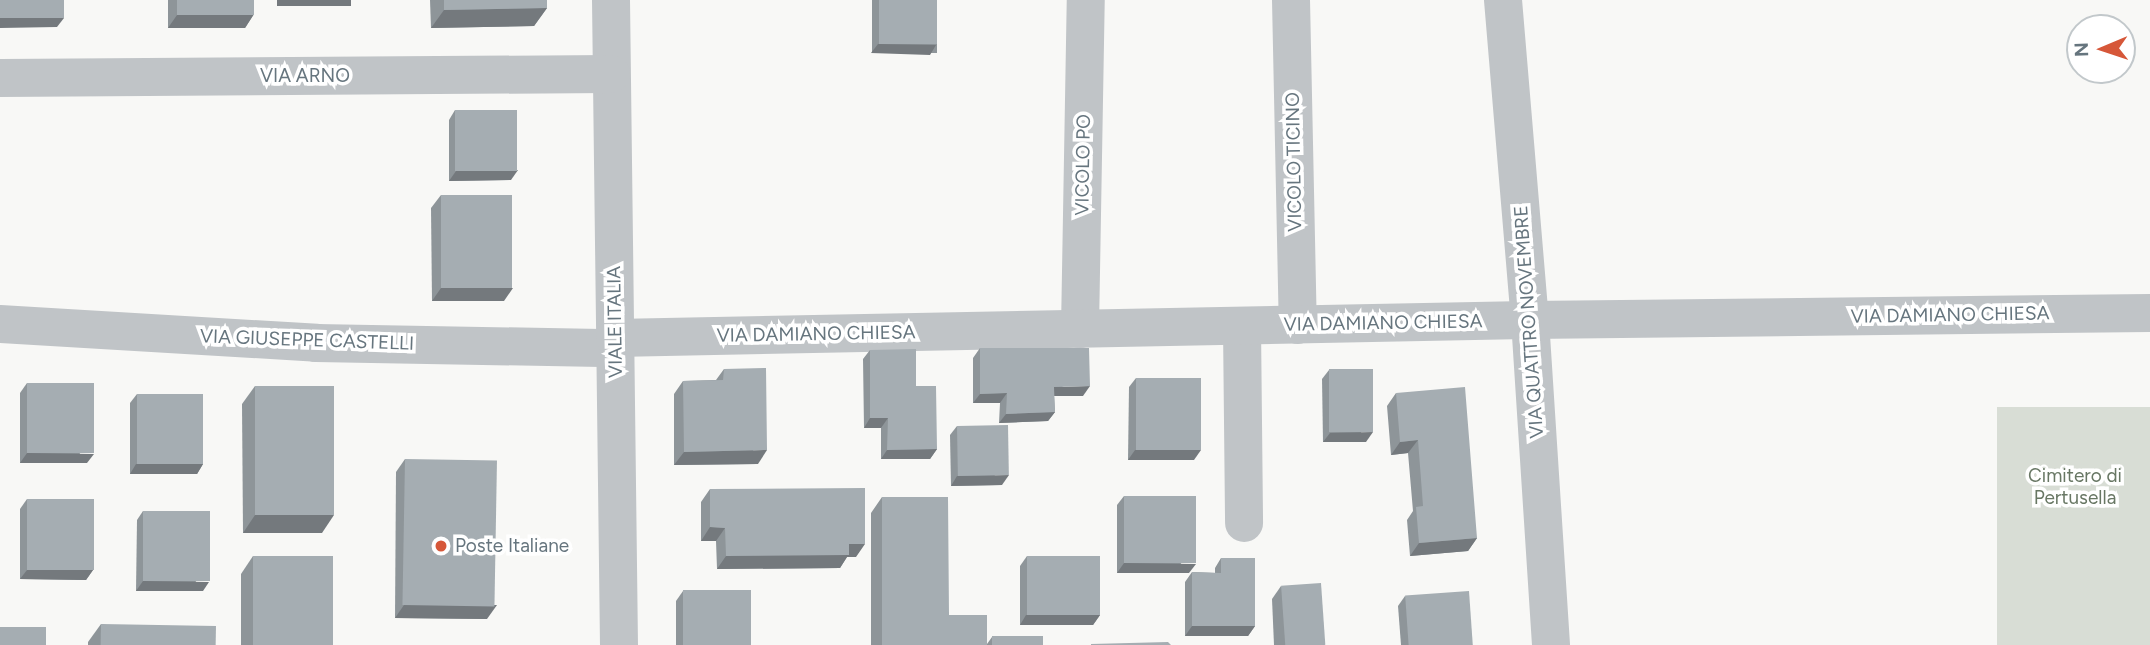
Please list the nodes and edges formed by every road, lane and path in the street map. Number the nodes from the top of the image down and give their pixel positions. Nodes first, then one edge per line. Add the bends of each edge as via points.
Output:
1 (611, 0) edge
2 (1086, 0) edge
3 (1291, 0) edge
4 (1503, 0) edge
5 (611, 74) junction
6 (0, 78) edge
7 (2150, 313) edge
8 (1530, 320) junction
9 (0, 324) edge
10 (1298, 325) junction
11 (1242, 326) junction
12 (1080, 329) junction
13 (615, 343) junction
14 (1244, 523) dead end
15 (619, 645) edge
16 (1551, 645) edge

1 - 5 street, VIALE ITALIA
2 - 12 street, VICOLO PO
3 - 10 street, VICOLO TICINO
4 - 8 street, VIA QUATTRO NOVEMBRE
5 - 6 street, VIA ARNO
5 - 13 street, VIALE ITALIA
7 - 8 street, VIA DAMIANO CHIESA
8 - 10 street, VIA DAMIANO CHIESA
8 - 16 street, VIA QUATTRO NOVEMBRE
9 - 13 street, VIA GIUSEPPE CASTELLI via 316,343
10 - 11 street, VIA DAMIANO CHIESA
11 - 12 street, VIA DAMIANO CHIESA
11 - 14 street
12 - 13 street, VIA DAMIANO CHIESA
13 - 15 street, VIALE ITALIA

